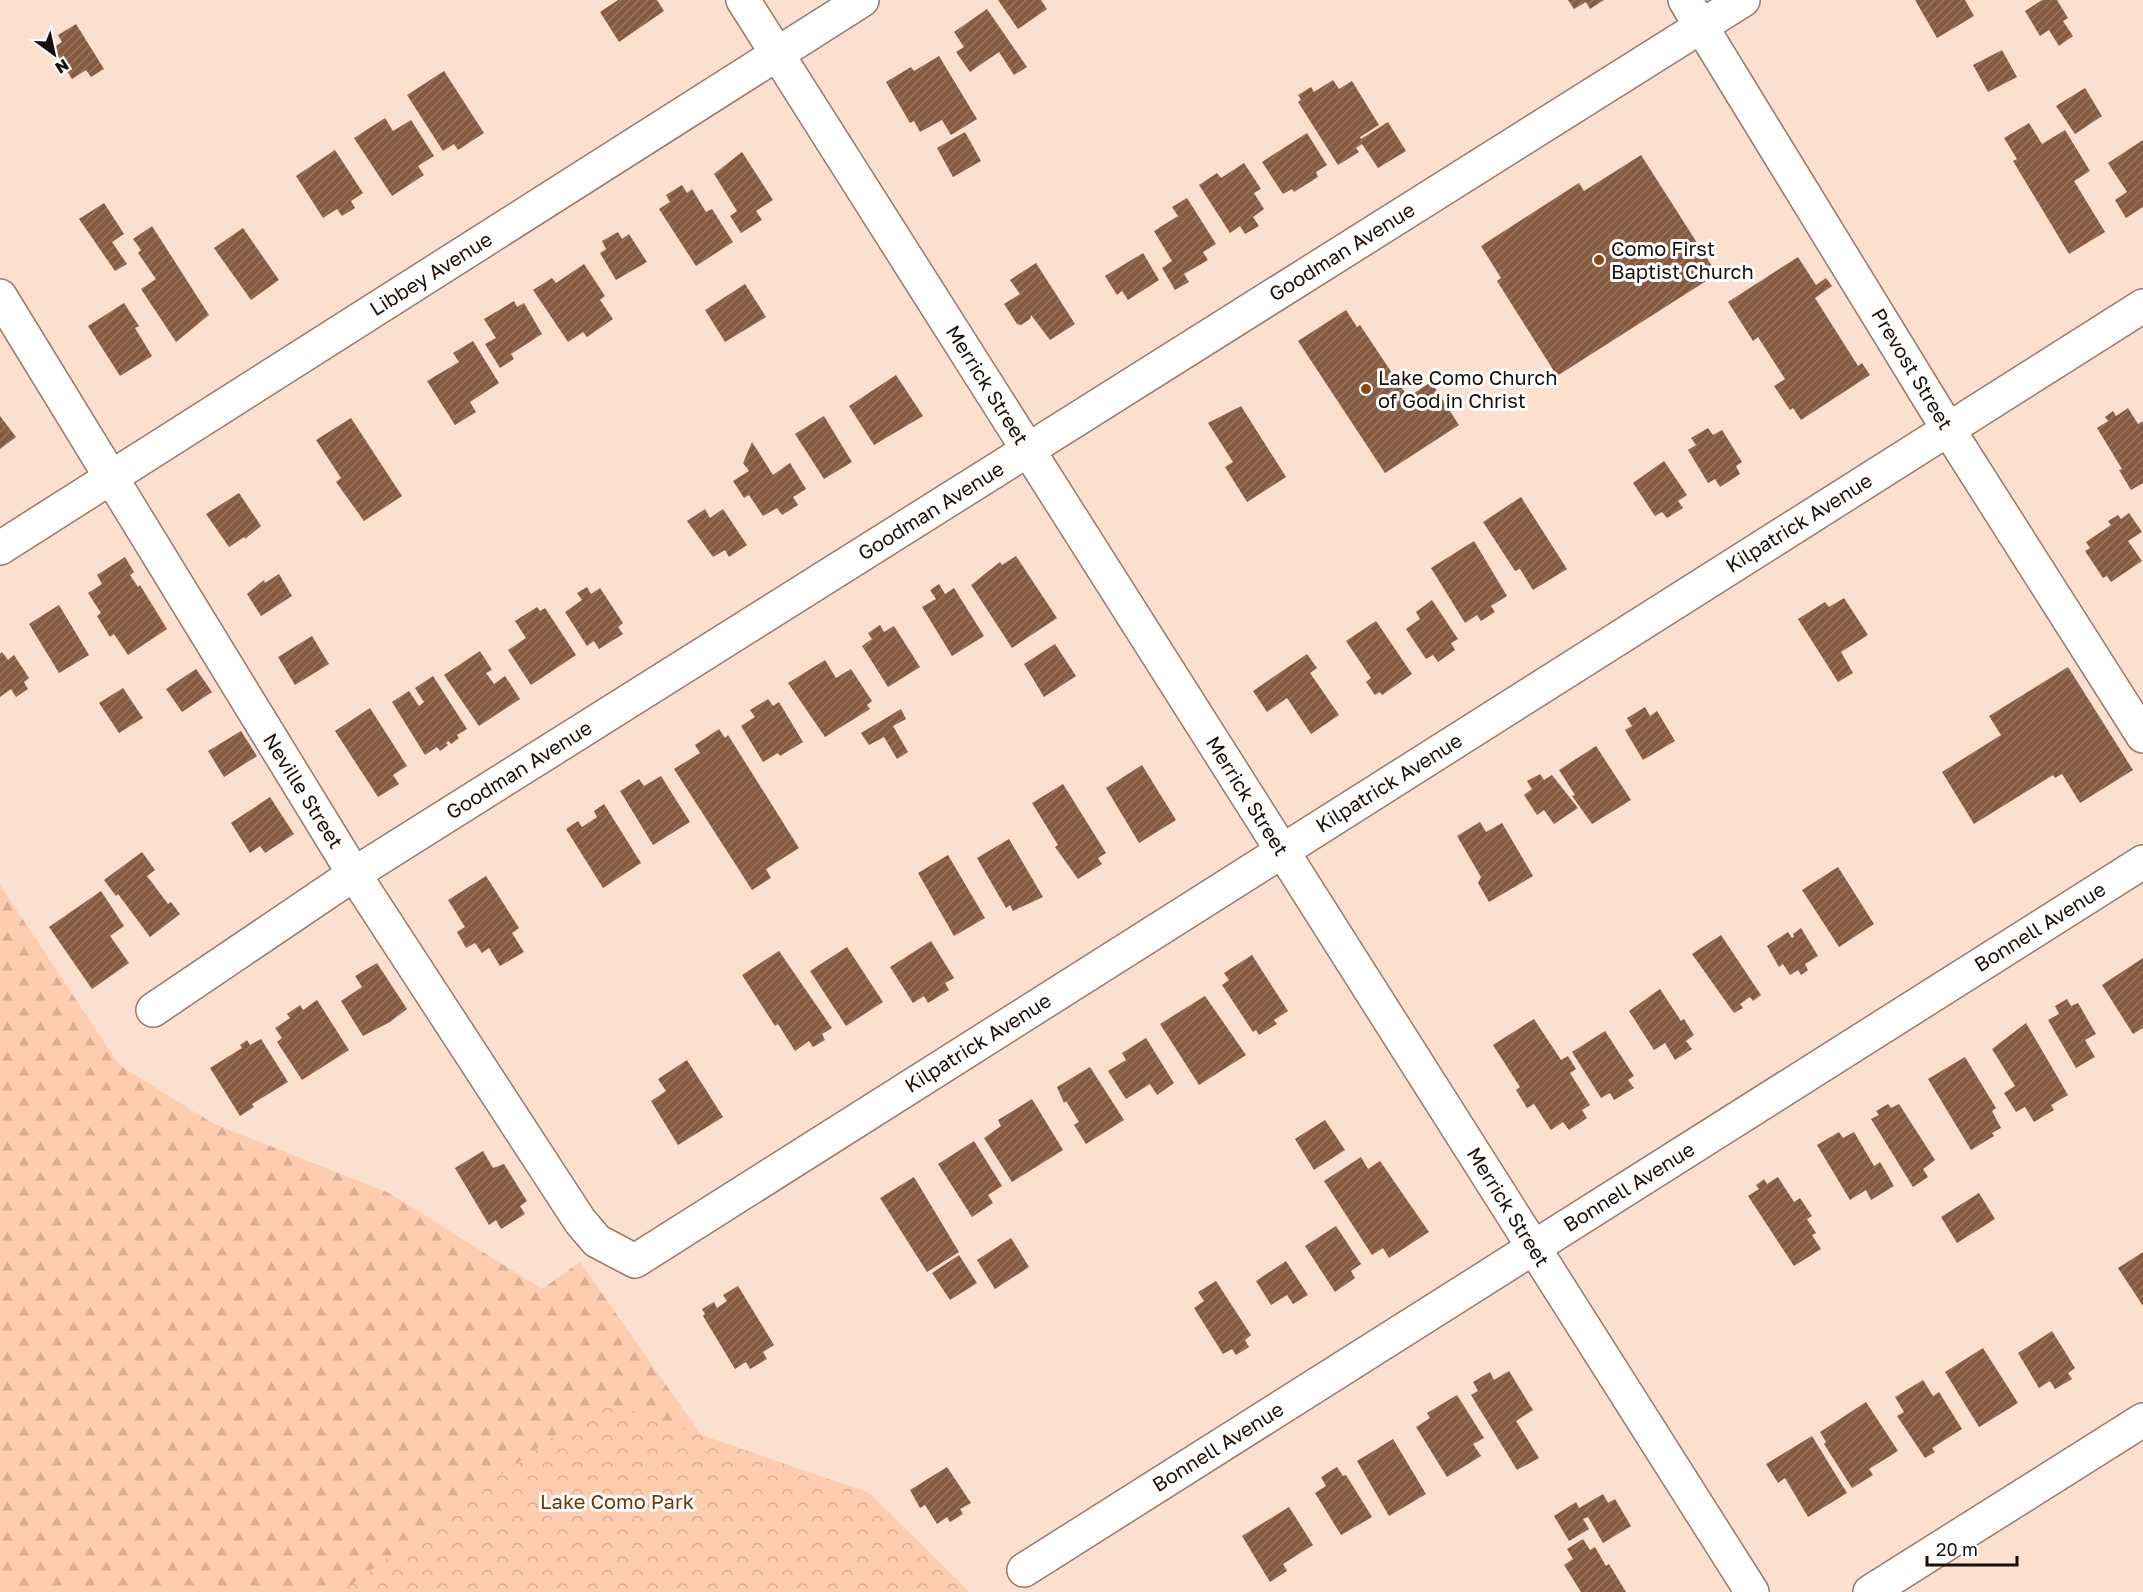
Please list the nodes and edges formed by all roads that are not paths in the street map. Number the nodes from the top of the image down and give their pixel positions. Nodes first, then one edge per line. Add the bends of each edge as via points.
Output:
1 (743, 0) edge
2 (862, 0) edge
3 (1743, 0) edge
4 (1693, 13) edge
5 (777, 54) junction
6 (0, 296) edge
7 (2143, 306) edge
8 (1948, 429) junction
9 (1028, 450) junction
10 (110, 478) junction
11 (0, 548) edge
12 (2143, 735) edge
13 (1282, 851) junction
14 (2143, 862) edge
15 (354, 874) junction
16 (153, 1010) dead end
17 (1534, 1248) junction
18 (635, 1261) joint
19 (2143, 1420) edge
20 (1024, 1570) dead end
21 (1752, 1592) edge
22 (1870, 1592) edge

1 - 5 street, Merrick Street
2 - 5 street, Libbey Avenue
3 - 4 street, Goodman Avenue
4 - 8 street, Prevost Street
4 - 9 street, Goodman Avenue
5 - 9 street, Merrick Street
5 - 10 street, Libbey Avenue
6 - 10 street, Neville Street
7 - 8 street, Kilpatrick Avenue
8 - 12 street, Prevost Street
8 - 13 street, Kilpatrick Avenue
9 - 13 street, Merrick Street
9 - 15 street, Goodman Avenue
10 - 11 street, Libbey Avenue
10 - 15 street, Neville Street
13 - 17 street, Merrick Street
13 - 18 street, Kilpatrick Avenue
14 - 17 street, Bonnell Avenue
15 - 16 street, Goodman Avenue
15 - 18 street, Neville Street via 580,1221 597,1241
17 - 20 street, Bonnell Avenue
17 - 21 street, Merrick Street
19 - 22 street

